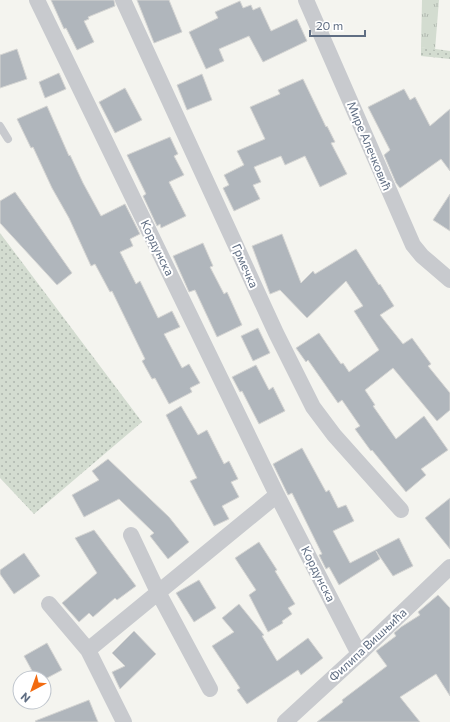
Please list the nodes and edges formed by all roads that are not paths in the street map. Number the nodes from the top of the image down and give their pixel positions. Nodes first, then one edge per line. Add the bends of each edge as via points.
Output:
1 (37, 0) edge
2 (123, 0) edge
3 (306, 0) edge
4 (0, 126) edge
5 (8, 139) dead end
6 (450, 280) edge
7 (277, 495) junction
8 (401, 510) dead end
9 (131, 534) dead end
10 (450, 566) edge
11 (158, 592) junction
12 (49, 604) dead end
13 (88, 650) junction
14 (359, 654) junction
15 (210, 689) dead end
16 (124, 722) edge
17 (285, 722) edge

1 - 7 street, Кордунска
2 - 8 street, Грмечка via 276,333 313,407 334,435
3 - 6 street, Мире Алечковић via 410,240 422,256
4 - 5 lane
7 - 11 street
7 - 14 street, Кордунска
9 - 11 street
10 - 14 street, Филипа Вишњића
11 - 13 street
11 - 15 street
12 - 13 street
13 - 16 street
14 - 17 street, Филипа Вишњића

